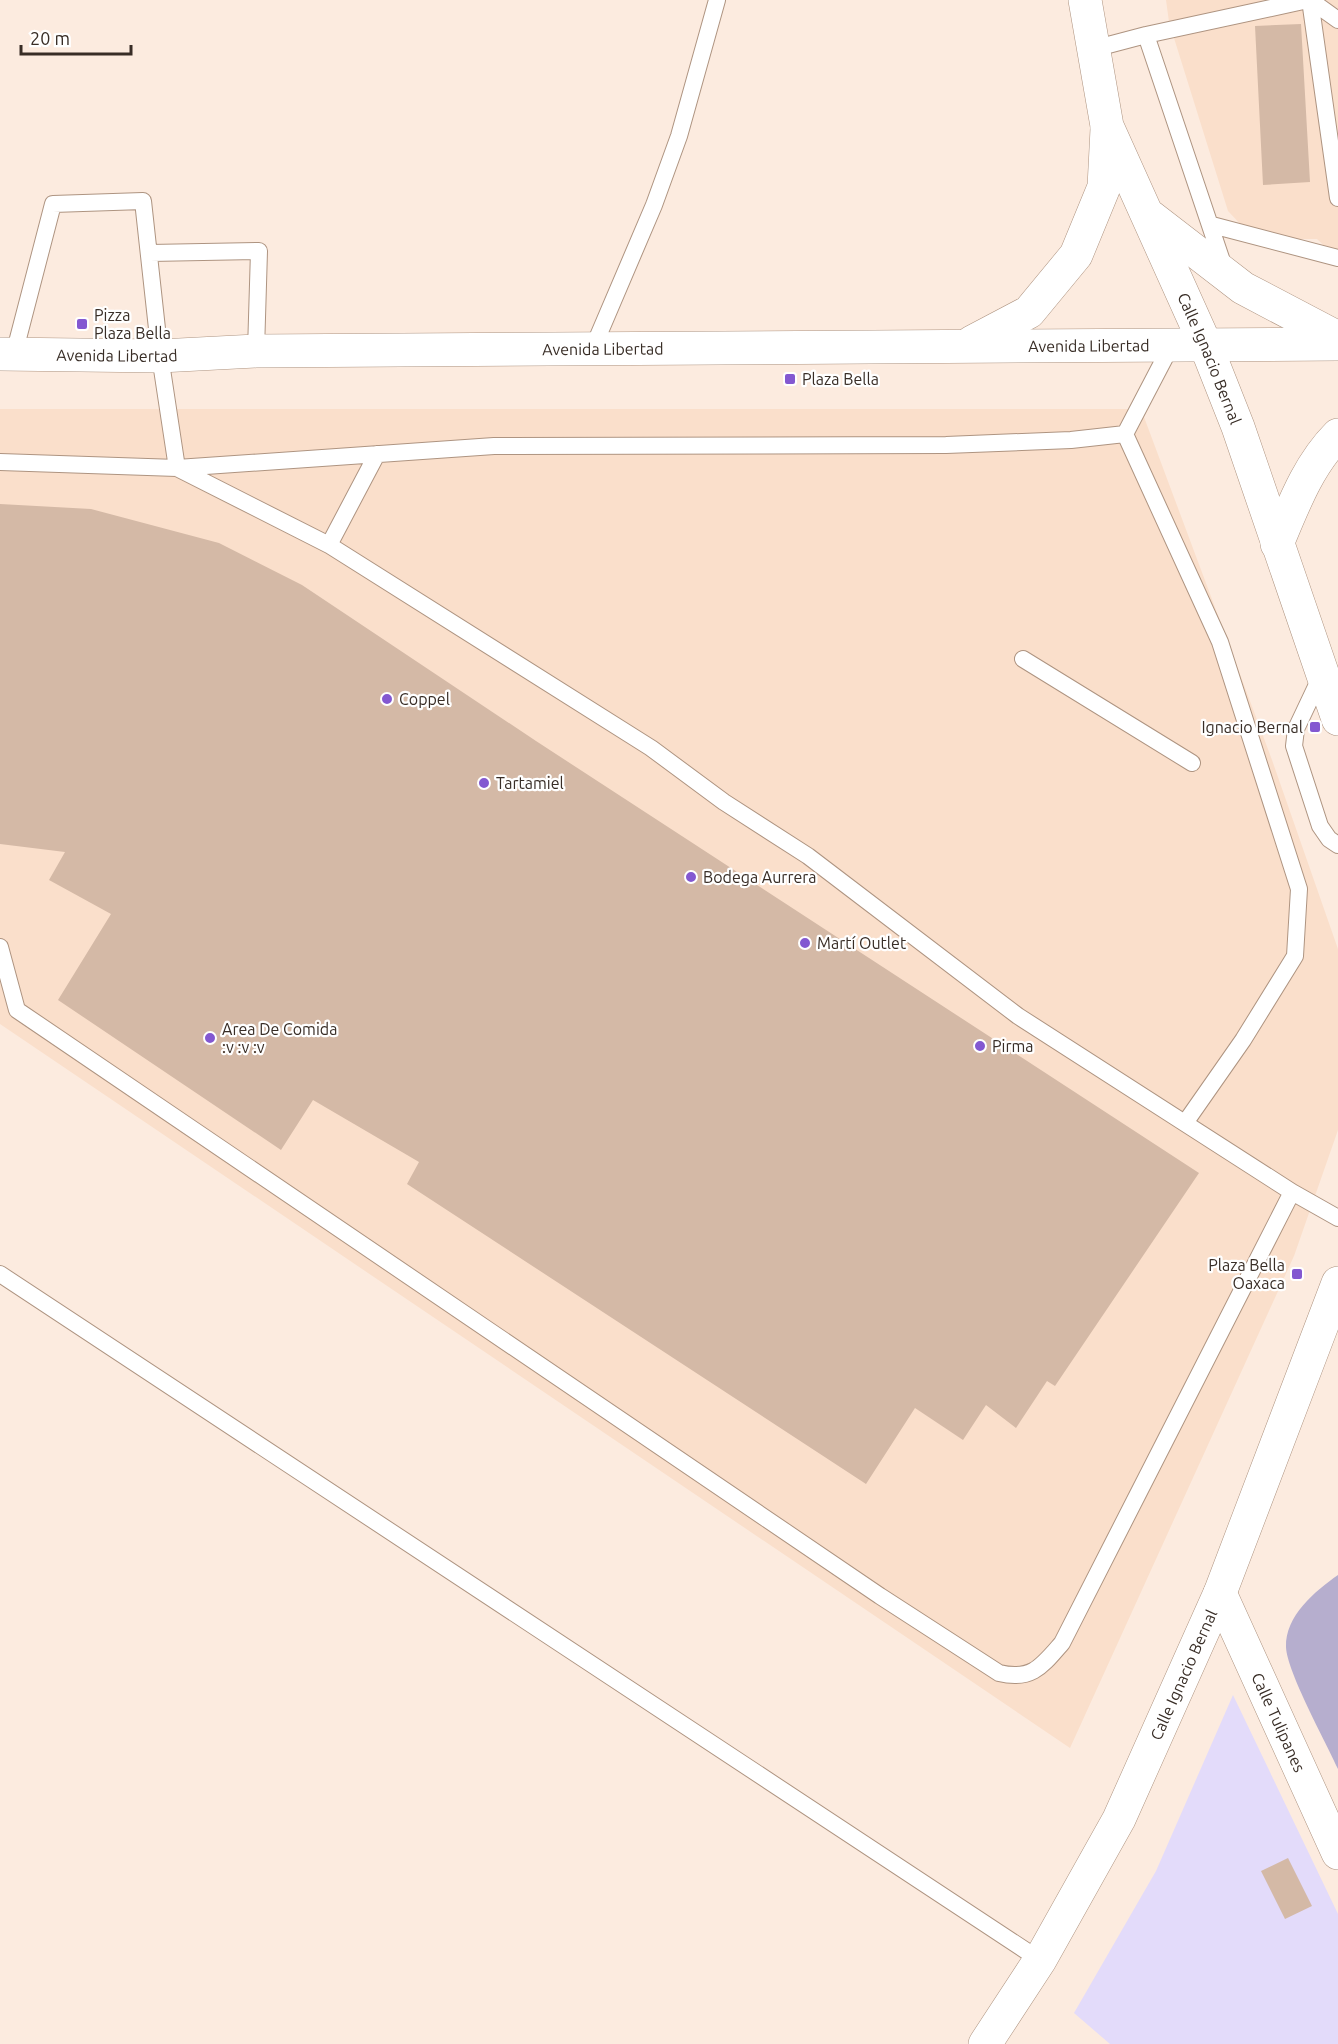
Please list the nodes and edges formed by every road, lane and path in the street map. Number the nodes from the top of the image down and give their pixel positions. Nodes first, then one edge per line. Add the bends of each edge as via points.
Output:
1 (717, 0) edge
2 (1085, 0) edge
3 (1309, 0) edge
4 (1338, 20) edge
5 (1146, 35) junction
6 (1093, 49) junction
7 (1107, 126) junction
8 (1338, 198) edge
9 (1148, 215) junction
10 (1212, 225) junction
11 (150, 252) junction
12 (1338, 258) edge
13 (1226, 276) junction
14 (1338, 338) edge
15 (1172, 344) junction
16 (1338, 344) edge
17 (968, 345) junction
18 (1206, 346) junction
19 (593, 348) junction
20 (256, 351) junction
21 (7, 354) edge
22 (160, 356) junction
23 (1125, 434) junction
24 (1338, 435) edge
25 (377, 454) junction
26 (0, 462) edge
27 (177, 468) junction
28 (1277, 544) junction
29 (329, 545) junction
30 (1023, 659) dead end
31 (1322, 674) junction
32 (1338, 719) edge
33 (1192, 763) dead end
34 (1338, 845) edge
35 (0, 947) edge
36 (1185, 1123) junction
37 (1292, 1192) junction
38 (1338, 1218) edge
39 (0, 1274) edge
40 (1338, 1283) edge
41 (1220, 1593) junction
42 (1338, 1852) edge
43 (1040, 1960) junction
44 (985, 2044) edge

1 - 19 lane via 679,136
2 - 6 main road, Calle Ignacio Bernal
3 - 4 lane
3 - 5 lane
3 - 8 lane
5 - 6 lane
5 - 10 lane
6 - 7 main road, Calle Ignacio Bernal
7 - 9 main road, Calle Ignacio Bernal
7 - 17 main road via 1104,187 1076,255 1029,312
9 - 13 main road
9 - 18 main road, Calle Ignacio Bernal
10 - 12 lane
10 - 13 lane
11 - 20 lane via 259,251
11 - 21 lane via 143,201 53,204
11 - 22 lane
13 - 14 main road
15 - 17 main road, Avenida Libertad
15 - 18 main road, Avenida Libertad
15 - 23 lane
16 - 18 main road, Avenida Libertad
17 - 19 main road, Avenida Libertad
18 - 28 main road, Calle Ignacio Bernal
19 - 20 main road, Avenida Libertad
20 - 22 main road, Avenida Libertad
21 - 22 main road, Avenida Libertad
22 - 27 lane
23 - 25 lane via 946,445 494,446
23 - 36 lane via 1220,642 1299,889 1294,956 1244,1040
24 - 28 main road via 1302,485
25 - 27 lane
25 - 29 lane
26 - 27 lane
27 - 29 lane
28 - 31 main road, Calle Ignacio Bernal
29 - 36 lane via 651,748 724,802 808,856 1018,1016
30 - 33 lane
31 - 32 main road, Calle Ignacio Bernal
31 - 34 lane via 1296,729 1294,746 1320,826
35 - 37 lane via 17,1010 880,1596 999,1673 1015,1677 1038,1670 1062,1643
36 - 37 lane
37 - 38 lane
39 - 43 lane
40 - 41 main road, Calle Ignacio Bernal
41 - 42 main road, Calle Tulipanes
41 - 43 main road, Calle Ignacio Bernal via 1119,1819
43 - 44 main road, Calle Ignacio Bernal

